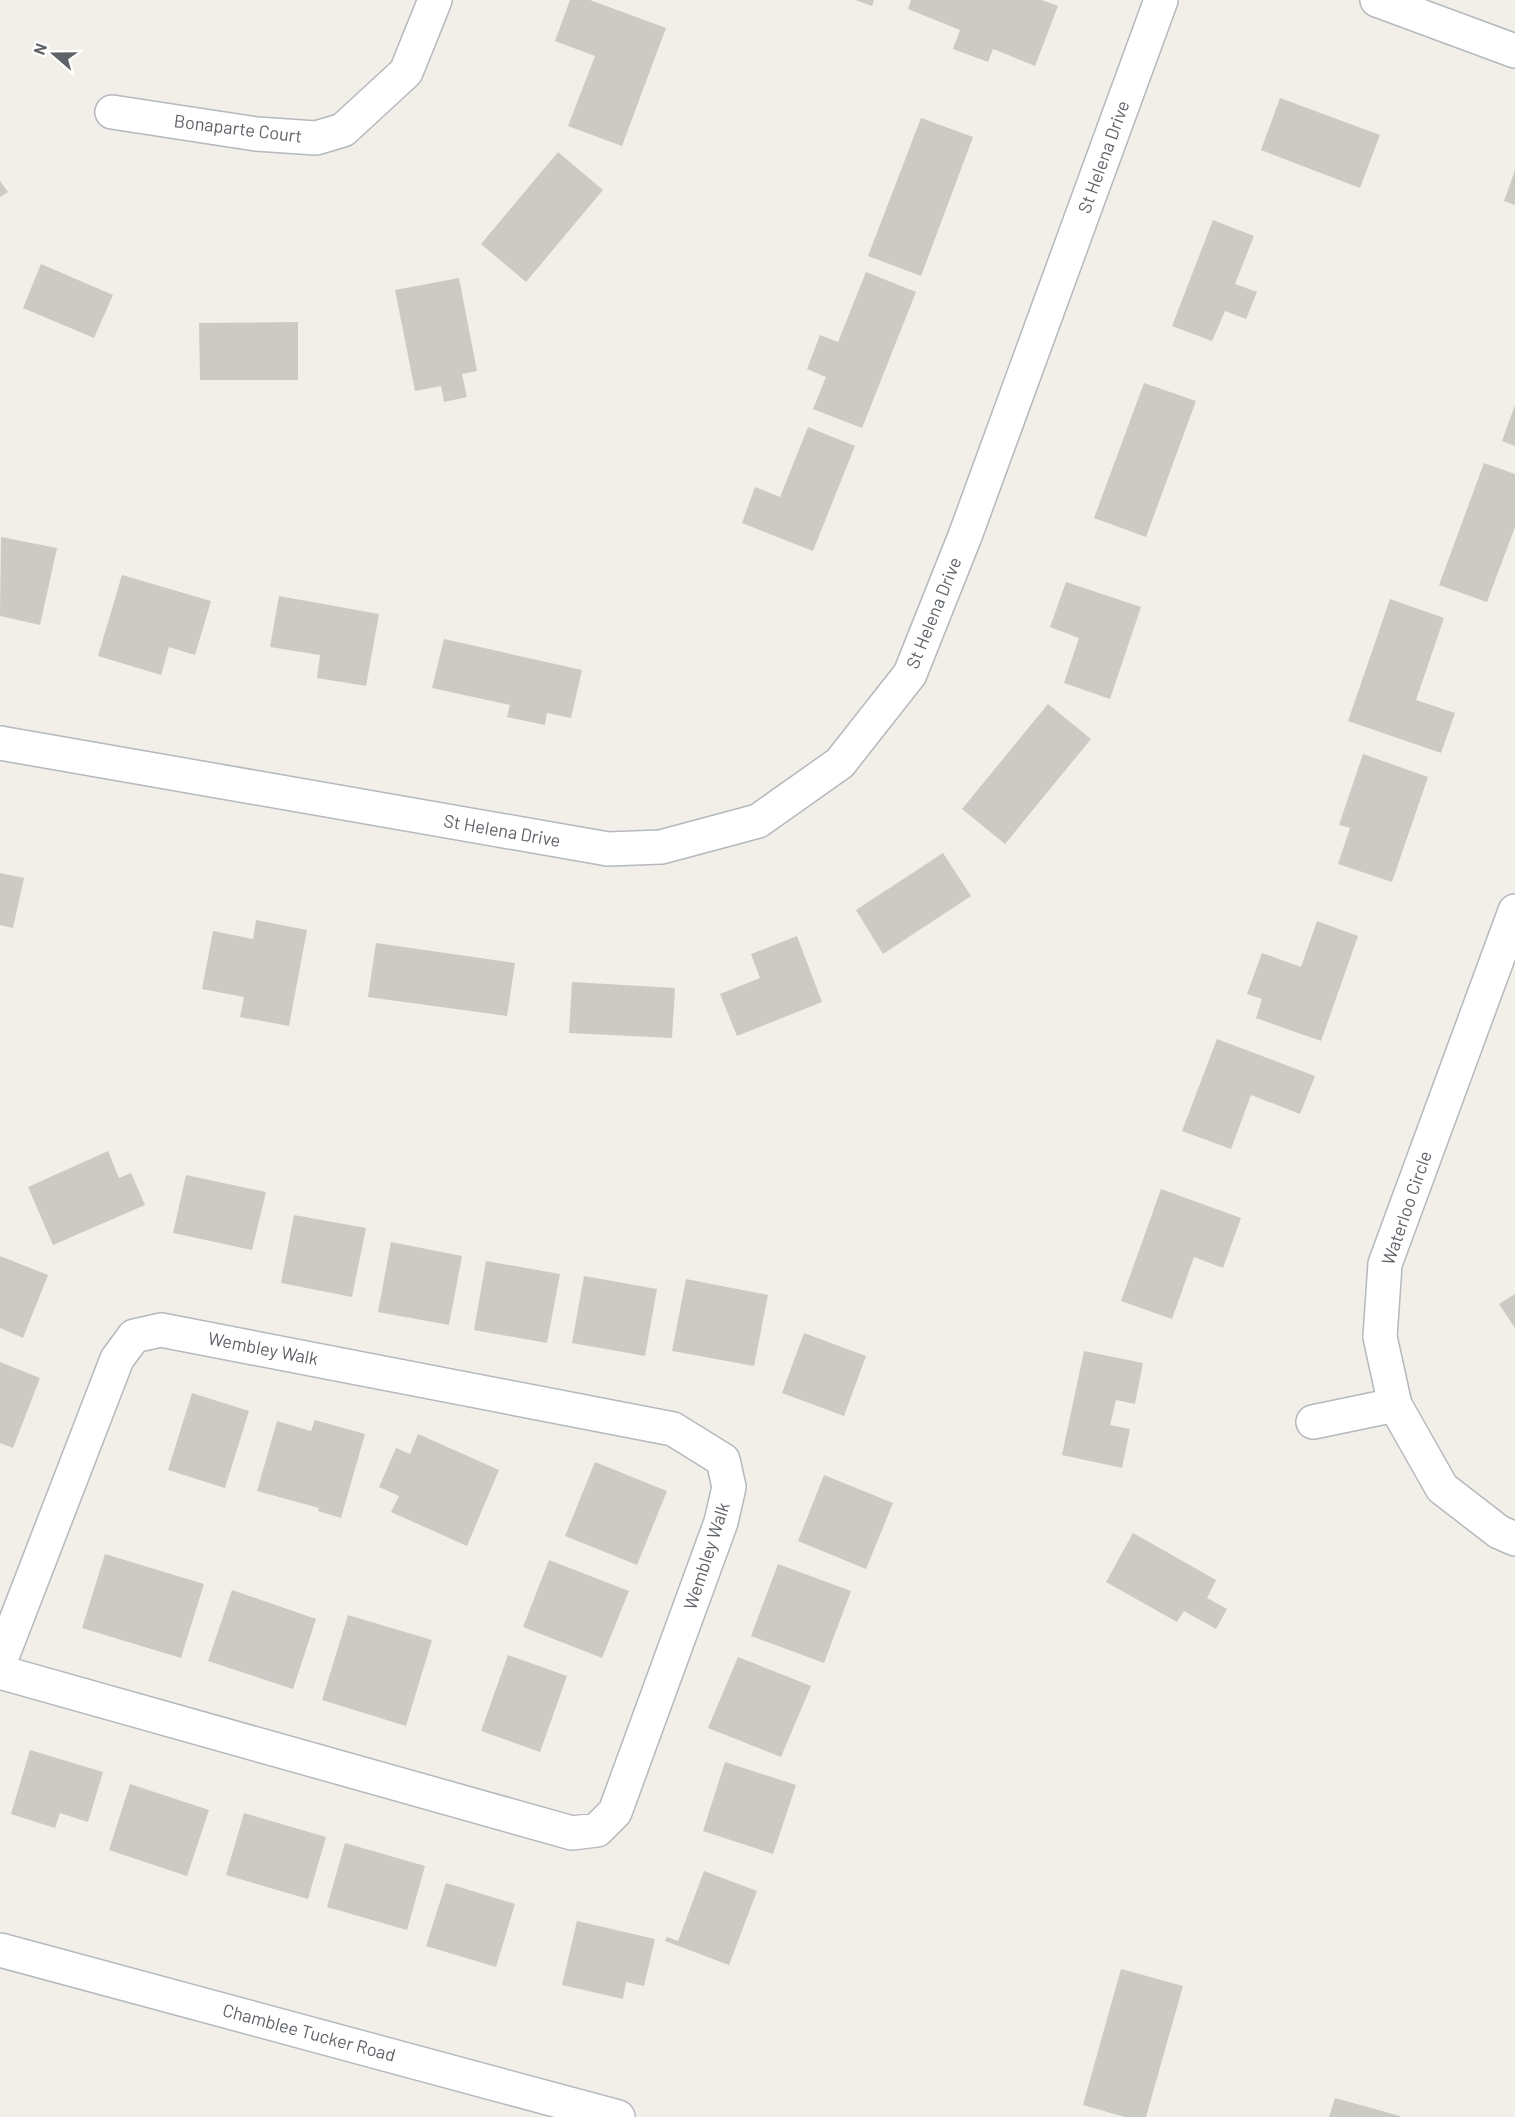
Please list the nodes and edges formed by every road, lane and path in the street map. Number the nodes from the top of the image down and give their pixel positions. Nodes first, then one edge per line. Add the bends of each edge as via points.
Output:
1 (435, 0) edge
2 (1161, 0) edge
3 (1377, 0) edge
4 (1515, 51) edge
5 (112, 112) dead end
6 (0, 743) edge
7 (1515, 911) edge
8 (1395, 1405) junction
9 (1313, 1422) dead end
10 (1515, 1539) edge
11 (0, 1662) edge
12 (0, 1672) edge
13 (0, 1950) edge
14 (618, 2117) edge

1 - 5 street, Bonaparte Court via 406,72 344,130 316,138 256,134
2 - 6 street, St Helena Drive via 965,536 910,674 840,763 758,821 661,847 608,849
3 - 4 street
7 - 8 street, Waterloo Circle via 1385,1264 1380,1336
8 - 9 street
8 - 10 street, Waterloo Circle via 1443,1488 1499,1532
11 - 12 street, Wembley Walk via 117,1359 135,1336 161,1330 673,1429 723,1460 729,1487 722,1522 615,1812 597,1830 572,1833
13 - 14 street, Chamblee Tucker Road

